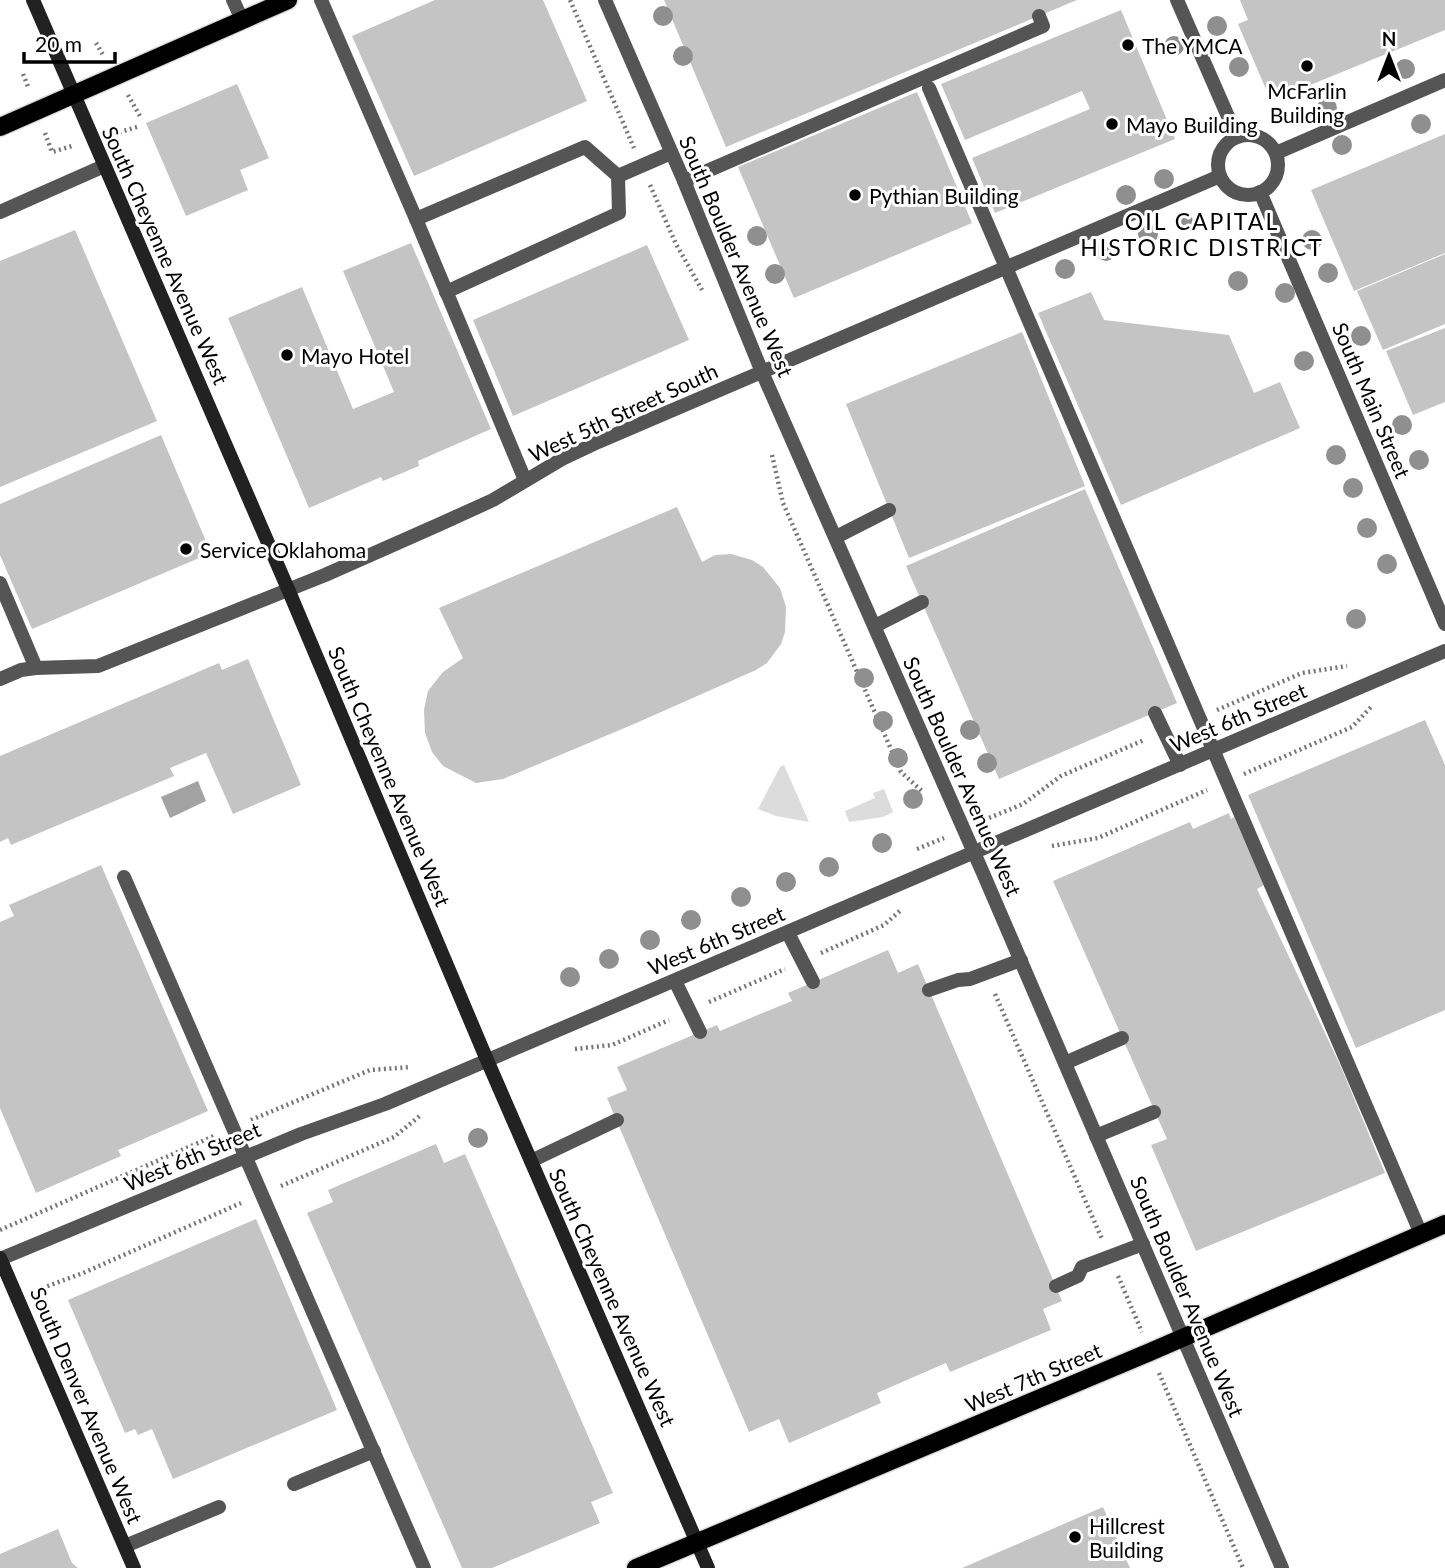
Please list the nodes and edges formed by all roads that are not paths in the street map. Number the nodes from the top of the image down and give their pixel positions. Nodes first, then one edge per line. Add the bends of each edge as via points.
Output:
1 (33, 0) edge
2 (233, 0) edge
3 (288, 0) edge
4 (321, 0) edge
5 (605, 0) edge
6 (1177, 0) edge
7 (1039, 16) dead end
8 (242, 20) junction
9 (1445, 80) edge
10 (929, 88) dead end
11 (73, 95) junction
12 (0, 127) edge
13 (1237, 137) junction
14 (671, 153) junction
15 (1276, 153) junction
16 (104, 166) junction
17 (618, 176) junction
18 (1220, 176) junction
19 (684, 181) junction
20 (1260, 192) junction
21 (0, 212) edge
22 (416, 219) junction
23 (1007, 267) junction
24 (446, 292) junction
25 (762, 372) junction
26 (525, 480) junction
27 (889, 510) dead end
28 (836, 537) junction
29 (0, 583) edge
30 (288, 589) junction
31 (922, 602) dead end
32 (1445, 624) edge
33 (874, 626) junction
34 (1445, 651) edge
35 (36, 668) junction
36 (0, 679) edge
37 (1155, 713) dead end
38 (1214, 751) junction
39 (1180, 765) junction
40 (974, 854) junction
41 (124, 877) dead end
42 (788, 933) junction
43 (1021, 960) junction
44 (675, 981) junction
45 (813, 982) dead end
46 (929, 990) dead end
47 (700, 1032) dead end
48 (1122, 1038) dead end
49 (487, 1060) junction
50 (1065, 1062) junction
51 (1154, 1112) dead end
52 (617, 1120) dead end
53 (1096, 1136) junction
54 (246, 1157) junction
55 (531, 1161) junction
56 (1445, 1224) edge
57 (1422, 1234) junction
58 (1143, 1244) junction
59 (0, 1259) edge
60 (1056, 1286) dead end
61 (1183, 1338) junction
62 (374, 1451) junction
63 (294, 1484) dead end
64 (219, 1507) dead end
65 (697, 1543) junction
66 (125, 1546) junction
67 (134, 1568) edge
68 (424, 1568) edge
69 (636, 1568) edge
70 (708, 1568) edge
71 (1282, 1568) edge

1 - 11 main road, South Cheyenne Avenue West
2 - 8 street
3 - 8 main road
4 - 22 street
5 - 14 street, South Boulder Avenue West
6 - 13 street
7 - 19 street via 1043,26
8 - 11 main road
9 - 15 street
10 - 23 street
11 - 12 main road
11 - 16 main road, South Cheyenne Avenue West
13 - 15 street via 1260,137
13 - 18 street via 1219,156
14 - 17 street
14 - 19 street, South Boulder Avenue West
15 - 20 street via 1275,177
16 - 21 street
16 - 30 main road, South Cheyenne Avenue West
17 - 22 street via 585,147
17 - 24 street via 619,213
18 - 20 street via 1237,192
18 - 23 street, West 5th Street South
19 - 25 street, South Boulder Avenue West
20 - 32 street, South Main Street
22 - 24 street
23 - 25 street, West 5th Street South
23 - 38 street
24 - 26 street
25 - 26 street, West 5th Street South via 562,458
25 - 28 street, South Boulder Avenue West
26 - 30 street, West 5th Street South via 493,500
27 - 28 street
28 - 33 street, South Boulder Avenue West
29 - 35 street
30 - 35 street, West 5th Street South via 98,666
30 - 49 main road, South Cheyenne Avenue West
31 - 33 street
33 - 40 street, South Boulder Avenue West
34 - 38 street, West 6th Street
35 - 36 street, West 5th Street South
37 - 39 street
38 - 39 street, West 6th Street
38 - 57 street
39 - 40 street, West 6th Street
40 - 42 street, West 6th Street
40 - 43 street, South Boulder Avenue West
41 - 54 street
42 - 44 street, West 6th Street
42 - 45 street
43 - 46 street
43 - 50 street, South Boulder Avenue West
44 - 47 street
44 - 49 street, West 6th Street
48 - 50 street
49 - 54 street, West 6th Street
49 - 55 main road, South Cheyenne Avenue West
50 - 53 street, South Boulder Avenue West
51 - 53 street
52 - 55 street
53 - 58 street, South Boulder Avenue West
54 - 59 street, West 6th Street
54 - 62 street
55 - 65 main road, South Cheyenne Avenue West
56 - 57 main road, West 7th Street
57 - 61 main road, West 7th Street
58 - 60 street via 1082,1267 1078,1276
58 - 61 street, South Boulder Avenue West
59 - 66 main road, South Denver Avenue West
61 - 65 main road, West 7th Street
61 - 71 street, South Boulder Avenue West
62 - 63 street
62 - 68 street
64 - 66 street
65 - 69 main road, West 7th Street
65 - 70 main road, South Cheyenne Avenue West
66 - 67 main road, South Denver Avenue West

